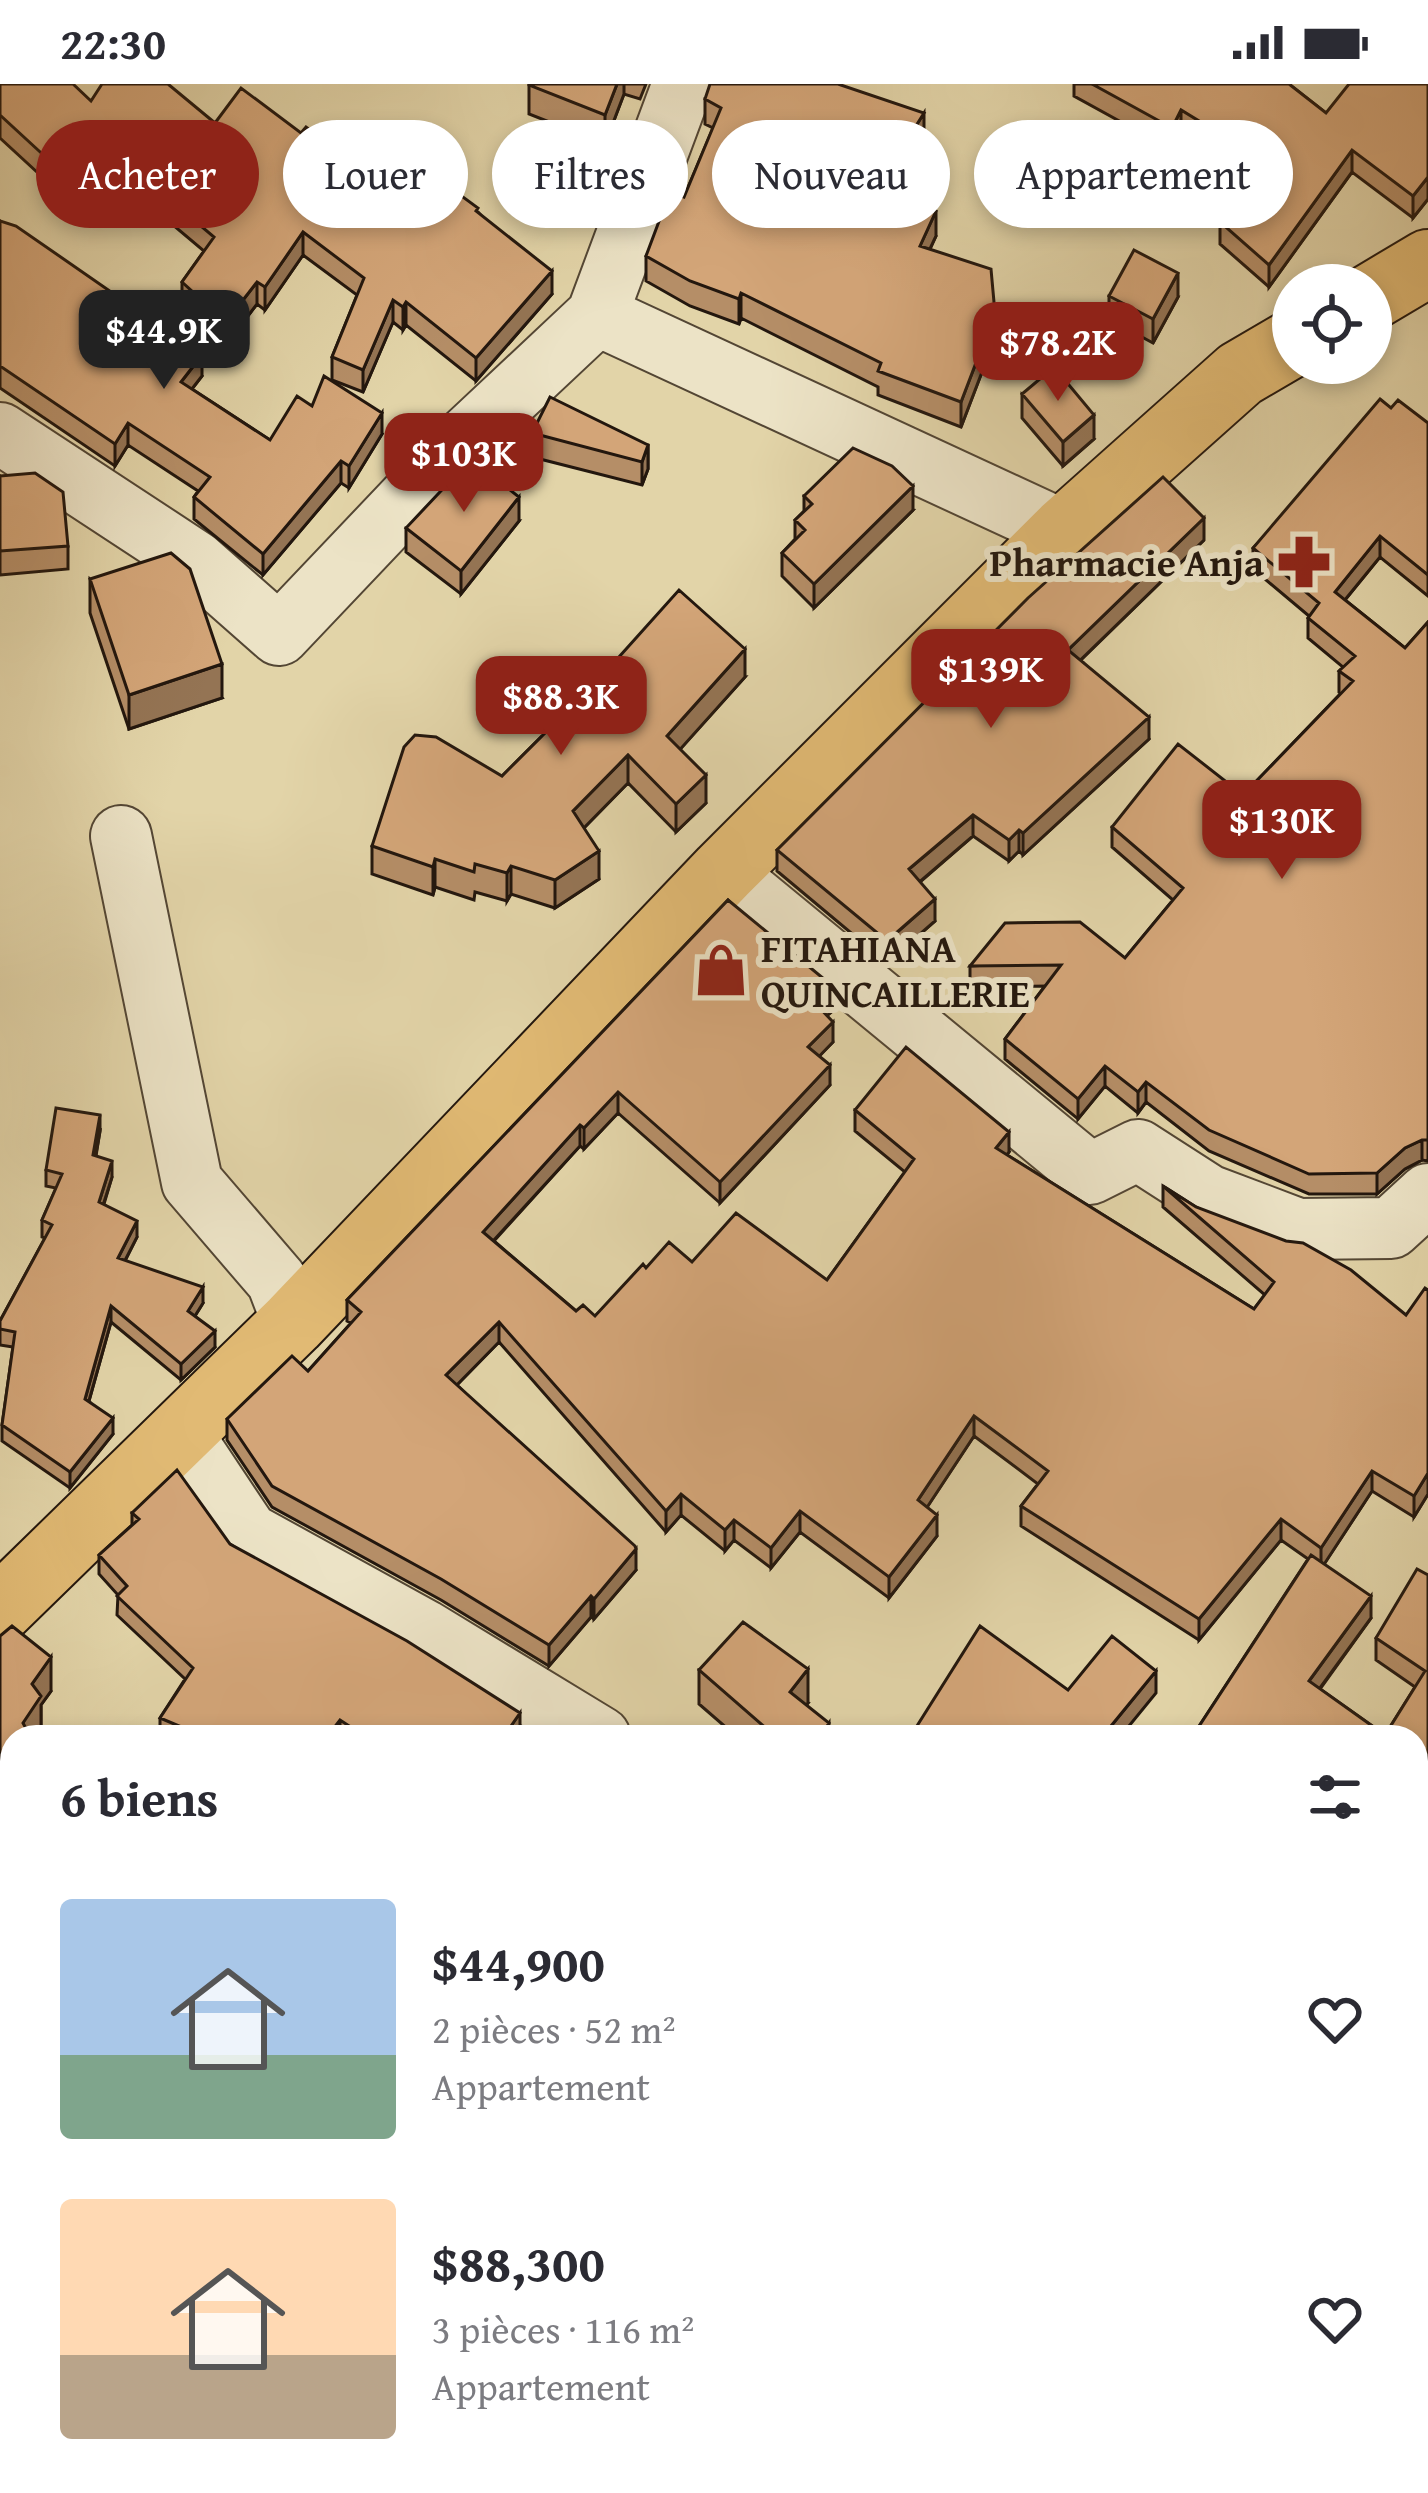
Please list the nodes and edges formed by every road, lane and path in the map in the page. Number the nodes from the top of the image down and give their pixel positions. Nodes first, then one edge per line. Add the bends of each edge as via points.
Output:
1 (683, 84) edge
2 (1428, 263) edge
3 (1392, 284) edge
4 (597, 315) junction
5 (1272, 355) edge
6 (0, 434) edge
7 (1064, 531) junction
8 (121, 836) dead end
9 (723, 872) junction
10 (1428, 1194) edge
11 (293, 1323) junction
12 (180, 1431) junction
13 (0, 1609) edge
14 (580, 1725) edge

1 - 4 street
2 - 3 main road
4 - 6 street via 467,437 279,635 195,561
4 - 7 street
5 - 7 main road via 1240,374
7 - 9 main road
8 - 11 street via 192,1182 277,1281
9 - 10 street via 1090,1174 1138,1150 1208,1195 1298,1229 1391,1228
9 - 11 main road
11 - 12 main road
12 - 13 main road
12 - 14 street via 248,1533

